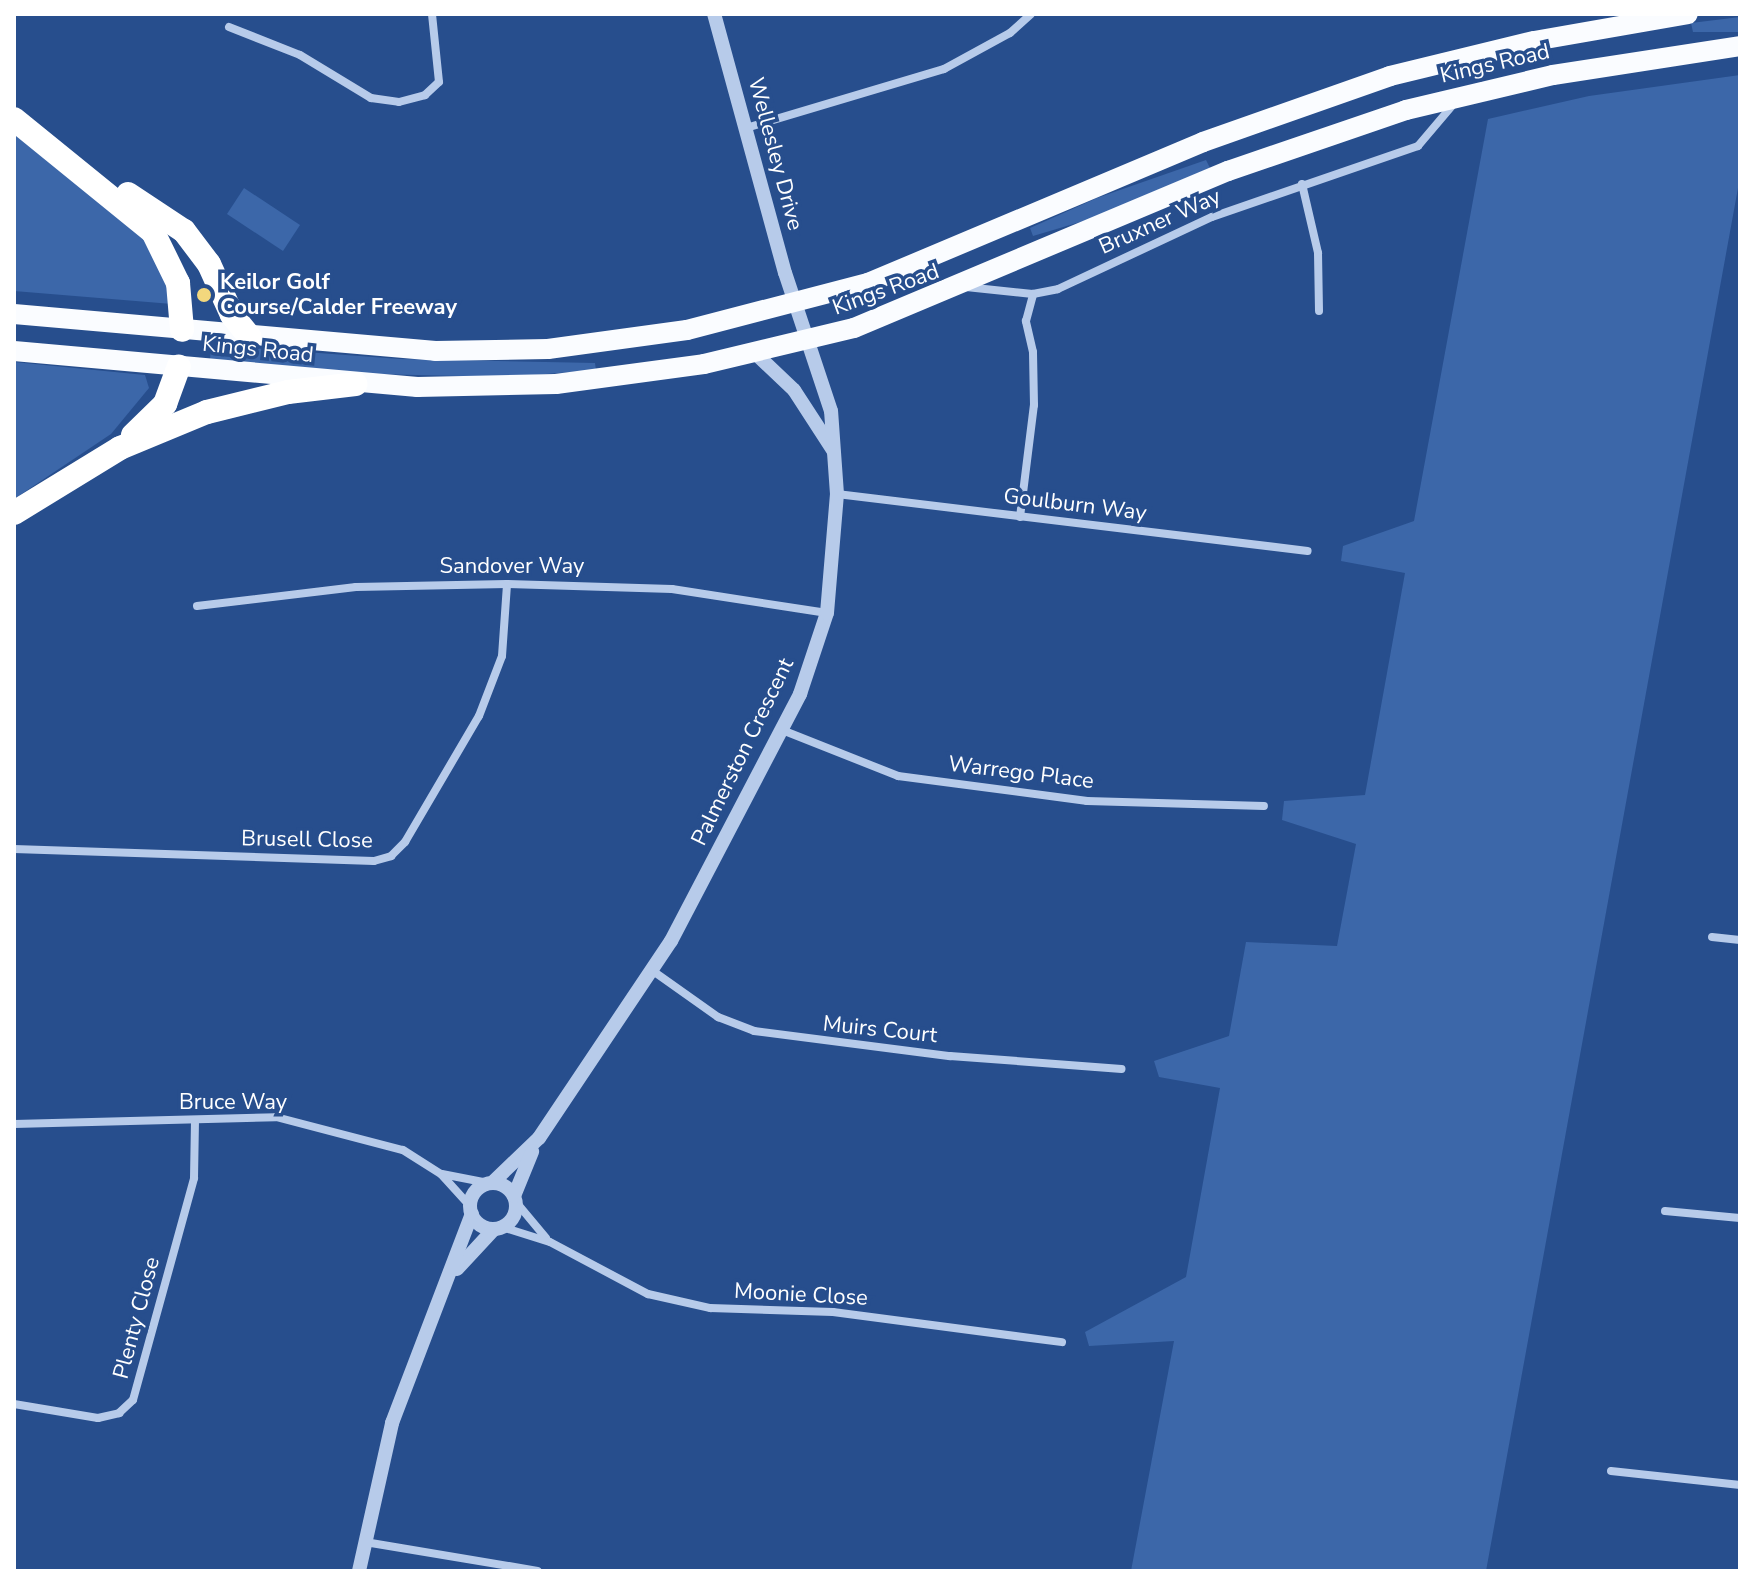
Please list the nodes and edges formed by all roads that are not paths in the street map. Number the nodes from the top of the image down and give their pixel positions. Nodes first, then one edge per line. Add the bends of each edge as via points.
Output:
1 (432, 14) edge
2 (714, 14) edge
3 (1031, 14) edge
4 (1688, 14) edge
5 (229, 27) dead end
6 (1740, 46) edge
7 (1452, 60) junction
8 (1458, 97) junction
9 (14, 119) edge
10 (746, 128) junction
11 (56, 153) junction
12 (1302, 184) junction
13 (961, 287) junction
14 (1033, 294) junction
15 (797, 304) junction
16 (1319, 311) dead end
17 (14, 314) edge
18 (182, 330) junction
19 (250, 337) junction
20 (811, 341) junction
21 (14, 351) edge
22 (756, 354) junction
23 (179, 366) junction
24 (356, 384) junction
25 (120, 448) junction
26 (835, 454) junction
27 (837, 494) junction
28 (14, 513) edge
29 (1020, 517) junction
30 (1308, 551) dead end
31 (507, 584) junction
32 (197, 606) dead end
33 (827, 613) junction
34 (782, 730) junction
35 (1264, 806) dead end
36 (14, 849) edge
37 (1712, 937) dead end
38 (1740, 940) edge
39 (653, 971) junction
40 (1122, 1069) dead end
41 (195, 1120) junction
42 (14, 1124) edge
43 (539, 1138) junction
44 (441, 1174) junction
45 (490, 1183) junction
46 (515, 1199) junction
47 (471, 1210) junction
48 (1665, 1211) dead end
49 (1740, 1218) edge
50 (498, 1228) junction
51 (550, 1242) junction
52 (448, 1282) junction
53 (1062, 1342) dead end
54 (14, 1404) edge
55 (1611, 1471) dead end
56 (1740, 1485) edge
57 (365, 1542) junction
58 (359, 1571) edge
59 (538, 1571) edge

1 - 5 street via 439,82 425,95 399,102 371,98 300,55
2 - 10 street, Wellesley Drive
3 - 10 street via 1010,33 944,69
4 - 7 main road, Kings Road
6 - 8 main road, Kings Road via 1628,61
7 - 8 main road
7 - 15 main road, Kings Road via 1282,112 932,258
8 - 12 street, Bruxner Way via 1447,118 1418,146
8 - 13 main road, Kings Road via 1228,171
9 - 11 highway
10 - 15 street, Wellesley Drive
11 - 18 highway via 161,243 180,292
11 - 19 highway via 184,231
12 - 14 street, Bruxner Way via 1212,217 1058,289
12 - 16 street via 1318,253
13 - 14 street, Bruxner Way
13 - 20 main road, Kings Road
14 - 29 street via 1026,321 1033,352 1034,405
15 - 19 main road, Kings Road via 687,330 548,349 424,350
15 - 20 street, Wellesley Drive
17 - 18 main road, Kings Road
18 - 19 main road, Kings Road
18 - 23 main road
20 - 22 main road, Kings Road
20 - 26 street, Palmerston Crescent via 831,411
21 - 23 main road, Kings Road
22 - 24 main road, Kings Road via 556,384
22 - 26 street via 794,390
23 - 24 main road, Kings Road
23 - 25 highway via 165,404
24 - 25 highway via 225,407
25 - 28 highway
26 - 27 street, Palmerston Crescent
27 - 29 street, Goulburn Way
27 - 33 street, Palmerston Crescent
29 - 30 street, Goulburn Way
31 - 32 street, Sandover Way via 342,588
31 - 33 street, Sandover Way via 672,589
31 - 36 street, Brusell Close via 502,656 479,716 405,842 391,856 374,861
33 - 34 street, Palmerston Crescent
34 - 35 street, Warrego Place via 898,776 1087,801
34 - 39 street, Palmerston Crescent
37 - 38 street
39 - 40 street, Muirs Court via 718,1017 754,1031 950,1056
39 - 43 street, Palmerston Crescent
41 - 42 street, Bruce Way
41 - 44 street, Bruce Way via 276,1117 358,1135 403,1150
41 - 54 street, Plenty Close via 194,1178 133,1400 119,1413 98,1418
43 - 45 street, Palmerston Crescent
43 - 46 street, Palmerston Crescent
44 - 45 street, Bruce Way
44 - 47 street, Bruce Way
45 - 46 street via 505,1186
45 - 47 street via 475,1192
46 - 50 street via 513,1217
46 - 51 street, Moonie Close
47 - 50 street via 481,1225
47 - 52 street
48 - 49 street
50 - 51 street, Moonie Close
50 - 52 street
51 - 53 street, Moonie Close via 648,1294 710,1308 833,1312
52 - 57 street via 392,1423
55 - 56 street
57 - 58 street
57 - 59 street

